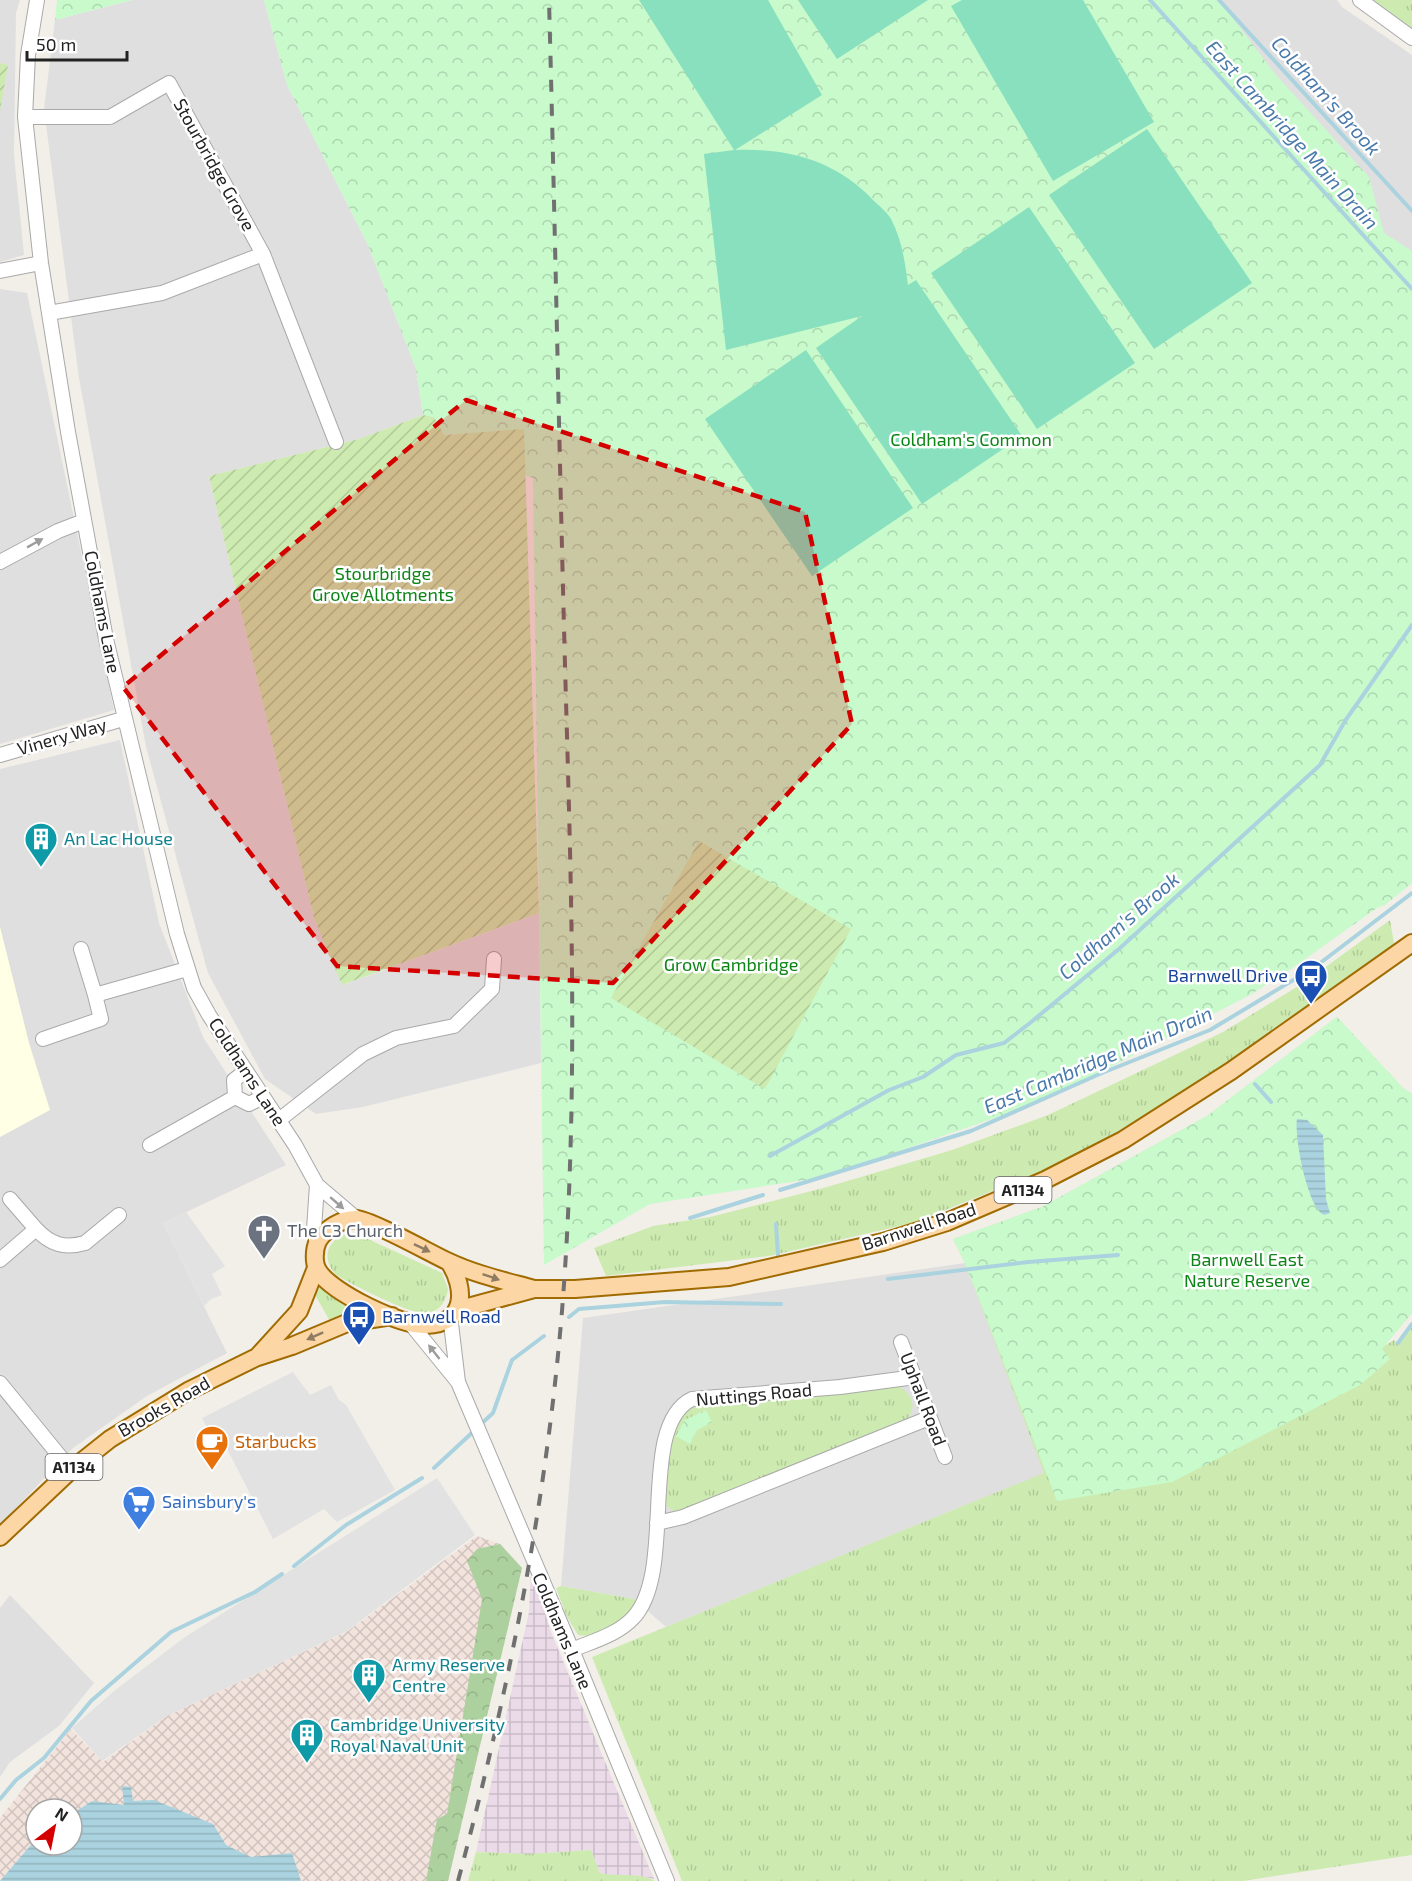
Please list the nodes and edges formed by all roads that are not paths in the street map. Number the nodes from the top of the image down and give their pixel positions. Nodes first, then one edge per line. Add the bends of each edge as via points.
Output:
1 (37, 0) edge
2 (1360, 0) edge
3 (1412, 38) edge
4 (25, 117) junction
5 (263, 254) junction
6 (41, 263) junction
7 (0, 271) edge
8 (49, 313) junction
9 (336, 442) dead end
10 (84, 521) junction
11 (0, 562) edge
12 (123, 719) junction
13 (0, 754) edge
14 (1412, 943) edge
15 (81, 949) dead end
16 (494, 959) dead end
17 (187, 969) junction
18 (95, 995) junction
19 (43, 1039) dead end
20 (246, 1071) junction
21 (263, 1096) junction
22 (235, 1097) junction
23 (279, 1120) junction
24 (150, 1145) dead end
25 (317, 1185) junction
26 (10, 1199) dead end
27 (119, 1215) dead end
28 (357, 1219) junction
29 (36, 1229) junction
30 (317, 1243) junction
31 (0, 1260) edge
32 (448, 1262) junction
33 (316, 1268) junction
34 (534, 1289) junction
35 (453, 1312) junction
36 (392, 1316) junction
37 (410, 1323) junction
38 (901, 1342) dead end
39 (255, 1358) junction
40 (915, 1377) junction
41 (458, 1382) junction
42 (0, 1383) edge
43 (929, 1418) junction
44 (945, 1457) dead end
45 (71, 1470) junction
46 (657, 1523) junction
47 (0, 1537) edge
48 (572, 1650) junction
49 (667, 1881) edge

1 - 4 street, Coldhams Lane via 28,55
2 - 3 street
4 - 5 street, Stourbridge Grove via 110,117 169,83
4 - 6 street, Coldhams Lane
5 - 8 street, Stourbridge Grove via 162,294
5 - 9 street, Stourbridge Grove
6 - 7 street
6 - 8 street, Coldhams Lane
8 - 10 street, Coldhams Lane
11 -> 10 street
10 - 12 street, Coldhams Lane
12 - 13 street, Vinery Way
12 - 17 street, Coldhams Lane
14 - 34 main road, Barnwell Road / A1134 via 1232,1071 1142,1129 1045,1180 947,1222 883,1242 729,1277
15 - 18 street
16 - 23 street via 492,989 454,1026 396,1038 363,1054
17 - 18 street
17 - 20 street, Coldhams Lane via 209,1015
18 - 19 street via 101,1019
20 - 21 street, Coldhams Lane
20 - 22 street via 234,1080
21 - 22 street via 249,1104
21 - 23 street, Coldhams Lane
22 - 24 street
23 - 25 street, Coldhams Lane
25 -> 28 street, Coldhams Lane
25 - 30 street
26 - 29 street
27 - 29 street via 79,1245 52,1244
28 - 30 main road via 328,1228
28 -> 32 main road, A1134
29 - 31 street
30 - 33 main road, A1134
32 -> 34 main road, Barnwell Road / A1134
32 - 35 main road via 461,1288
33 - 36 main road, A1134 via 334,1288
33 - 39 main road, Brooks Road / A1134 via 299,1311
34 - 35 main road, Barnwell Road / A1134
35 - 37 main road, A1134 via 441,1322
35 - 41 street, Coldhams Lane
36 - 37 main road, A1134
36 -> 39 main road, Brooks Road / A1134 via 347,1323
41 -> 37 street, Coldhams Lane
38 - 40 street, Uphall Road
39 - 45 main road, Brooks Road / A1134 via 156,1409
40 - 43 street, Uphall Road
40 - 46 street, Nuttings Road via 684,1402 668,1426
41 - 48 street, Coldhams Lane
42 - 45 street
43 - 44 street, Uphall Road
43 - 46 street via 683,1518
45 - 47 main road, Brooks Road / A1134
46 - 48 street, Nuttings Road via 652,1574 641,1608 623,1628
48 - 49 street, Coldhams Lane

